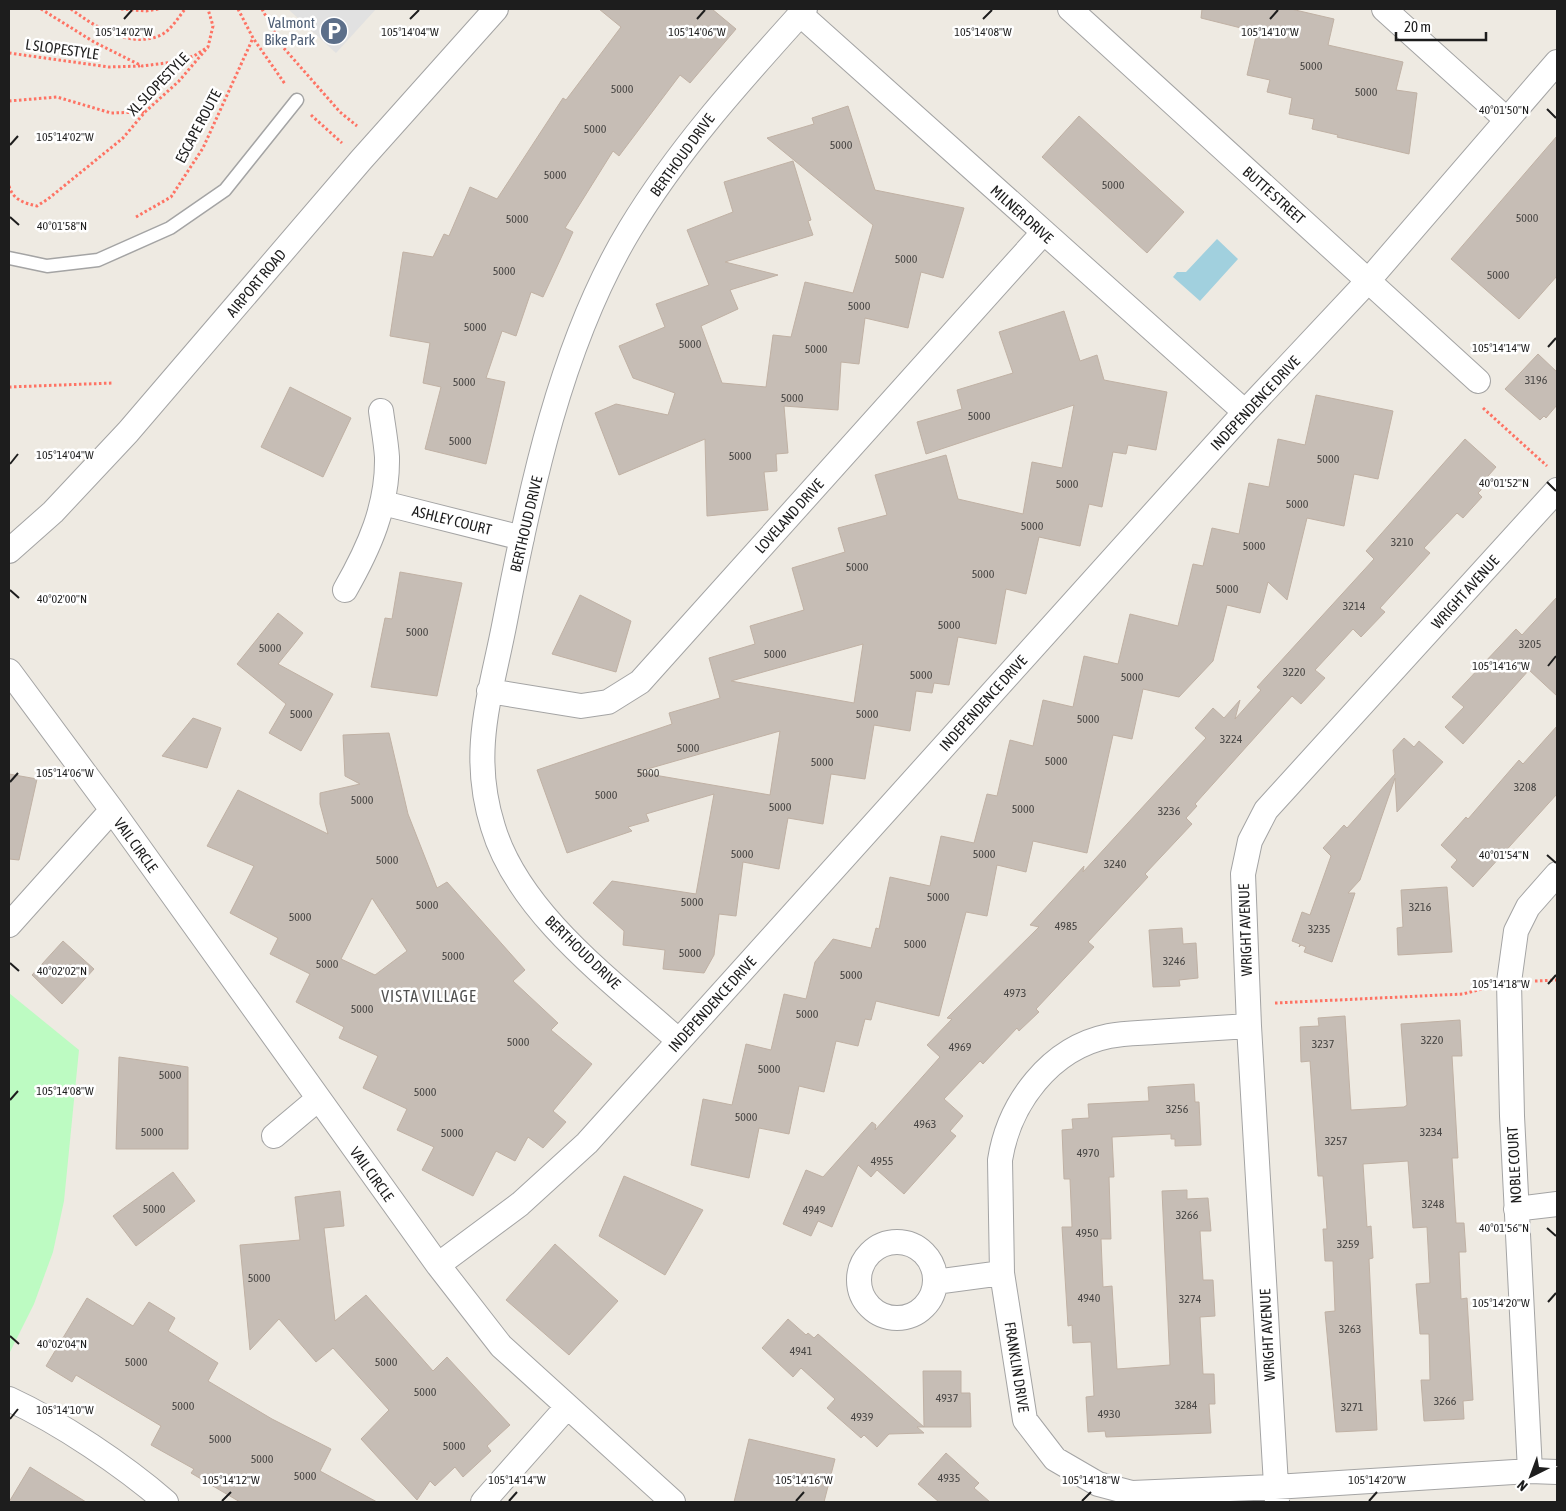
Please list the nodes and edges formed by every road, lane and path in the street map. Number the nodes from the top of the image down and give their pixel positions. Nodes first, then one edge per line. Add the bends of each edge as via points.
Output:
1 (41, 9) edge
2 (71, 9) edge
3 (121, 9) edge
4 (159, 9) edge
5 (184, 9) edge
6 (208, 9) edge
7 (262, 9) edge
8 (496, 9) edge
9 (1070, 9) edge
10 (1384, 9) edge
11 (802, 12) edge
12 (295, 34) dead end
13 (252, 38) dead end
14 (282, 46) junction
15 (208, 47) junction
16 (9, 53) edge
17 (1557, 62) edge
18 (142, 66) junction
19 (297, 100) dead end
20 (9, 101) edge
21 (145, 112) junction
22 (1506, 119) junction
23 (376, 142) junction
24 (9, 186) edge
25 (130, 220) dead end
26 (1043, 233) junction
27 (9, 258) edge
28 (1368, 281) junction
29 (1478, 381) joint
30 (113, 383) dead end
31 (9, 387) edge
32 (381, 411) dead end
33 (1245, 412) junction
34 (1554, 479) edge
35 (382, 503) junction
36 (522, 538) junction
37 (9, 550) edge
38 (345, 590) dead end
39 (9, 671) edge
40 (489, 691) junction
41 (112, 810) junction
42 (1557, 874) edge
43 (9, 926) edge
44 (1508, 982) junction
45 (1249, 1015) junction
46 (679, 1041) junction
47 (318, 1099) junction
48 (274, 1136) dead end
49 (1557, 1204) edge
50 (1516, 1209) junction
51 (438, 1265) junction
52 (1002, 1273) junction
53 (935, 1282) dead end
54 (9, 1400) edge
55 (567, 1407) junction
56 (1530, 1471) junction
57 (1557, 1472) edge
58 (1276, 1494) edge
59 (166, 1502) edge
60 (482, 1502) edge
61 (673, 1502) edge

1 - 18 path via 94,42
2 - 5 path via 92,25 112,33 126,38 147,39 162,34
3 - 4 path
6 - 15 path via 213,26
7 - 14 path
8 - 23 street, AIRPORT ROAD
9 - 28 street, BUTTE STREET
10 - 22 street
11 - 26 street, MILNER DRIVE
11 - 36 street, BERTHOUD DRIVE via 712,113 661,180 628,232 589,310 558,396
12 - 14 path
13 - 25 path, ESCAPE ROUTE via 203,148 171,197
14 - 23 path via 340,112
15 - 18 path, L SLOPESTYLE via 194,56 174,62
15 - 21 path, XL SLOPESTYLE via 179,81
16 - 18 path, L SLOPESTYLE via 110,67
17 - 22 street, INDEPENDENCE DRIVE
19 - 27 lane via 225,190 170,228 98,260 47,266
20 - 21 path via 56,97 111,113
21 - 24 path, XL SLOPESTYLE via 123,138 37,206 19,202
22 - 28 street, INDEPENDENCE DRIVE
23 - 37 street, AIRPORT ROAD via 128,432 54,512
26 - 33 street, MILNER DRIVE
26 - 40 street, LOVELAND DRIVE via 640,682 608,702 581,706
28 - 29 street, BUTTE STREET
28 - 33 street, INDEPENDENCE DRIVE
29 - 34 path via 1472,398
30 - 31 path
32 - 35 street via 387,458
33 - 46 street, INDEPENDENCE DRIVE
34 - 45 street, WRIGHT AVENUE via 1266,810 1250,840 1243,874
35 - 36 street, ASHLEY COURT
35 - 38 street via 369,548
36 - 40 street, BERTHOUD DRIVE
39 - 41 street, VAIL CIRCLE
40 - 46 street, BERTHOUD DRIVE via 482,730 483,779 493,828 512,873 551,926
41 - 43 street, VAIL CIRCLE
41 - 47 street, VAIL CIRCLE
42 - 44 street, NOBLE COURT via 1528,907 1516,931
44 - 45 path via 1462,994
44 - 50 street, NOBLE COURT
45 - 52 street, FRANKLIN DRIVE via 1108,1036 1074,1049 1043,1071 1020,1100 1002,1147
45 - 58 street, WRIGHT AVENUE
46 - 51 street, INDEPENDENCE DRIVE via 587,1143 520,1204
47 - 48 street
47 - 51 street, VAIL CIRCLE
49 - 50 street
50 - 56 street, NOBLE COURT
51 - 55 street, VAIL CIRCLE via 501,1346
52 - 53 street
52 - 58 street, FRANKLIN DRIVE via 1025,1420 1055,1458 1098,1484 1132,1493
54 - 59 street via 32,1410 139,1479
55 - 60 street
55 - 61 street, VAIL CIRCLE
56 - 57 street, FRANKLIN DRIVE
56 - 58 street, FRANKLIN DRIVE

